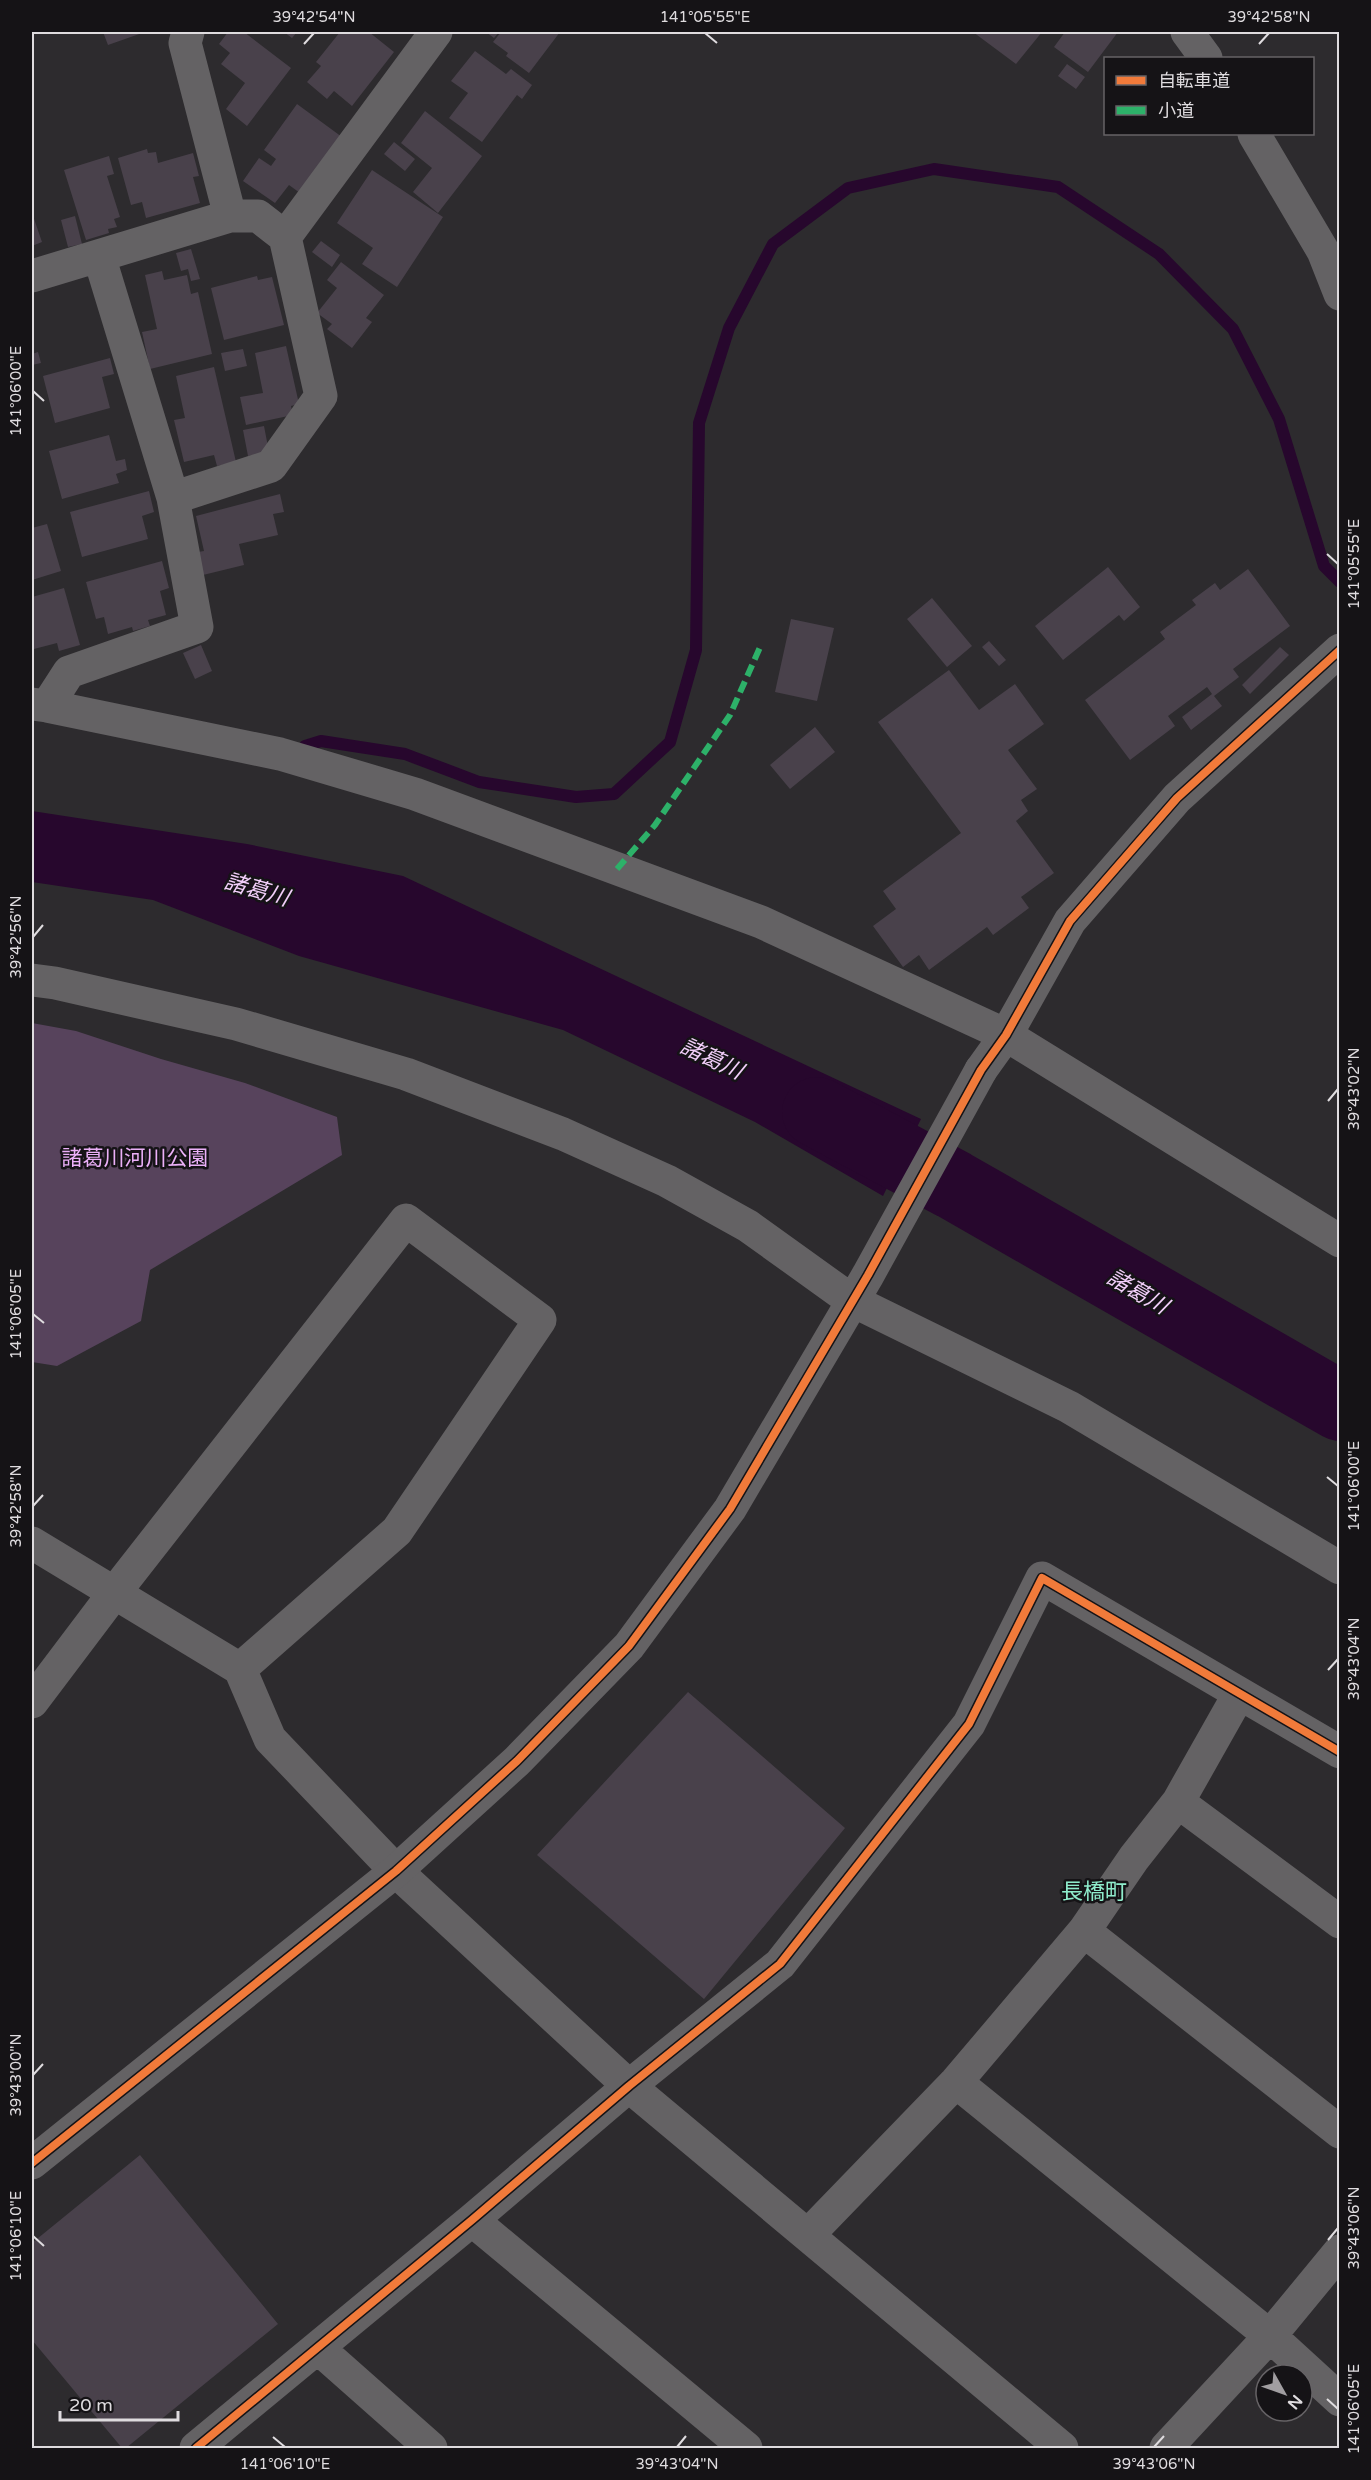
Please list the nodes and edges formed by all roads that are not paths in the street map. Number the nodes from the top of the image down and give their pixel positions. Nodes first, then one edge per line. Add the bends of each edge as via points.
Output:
1 (188, 32) edge
2 (436, 32) edge
3 (1187, 32) edge
4 (1205, 57) edge
5 (1255, 135) edge
6 (230, 216) junction
7 (285, 237) junction
8 (99, 256) junction
9 (32, 276) edge
10 (1340, 294) edge
11 (173, 498) junction
12 (1340, 650) edge
13 (39, 705) edge
14 (32, 980) edge
15 (1006, 1035) junction
16 (1340, 1241) edge
17 (859, 1288) junction
18 (32, 1543) edge
19 (1340, 1568) edge
20 (115, 1592) junction
21 (240, 1669) junction
22 (1239, 1695) junction
23 (32, 1702) edge
24 (1340, 1752) edge
25 (1178, 1802) junction
26 (396, 1871) junction
27 (1340, 1922) edge
28 (1084, 1931) junction
29 (956, 2082) junction
30 (629, 2086) junction
31 (1340, 2132) edge
32 (32, 2163) edge
33 (472, 2220) junction
34 (808, 2235) junction
35 (1340, 2251) edge
36 (1269, 2336) junction
37 (318, 2348) junction
38 (1340, 2400) edge
39 (196, 2448) edge
40 (431, 2448) edge
41 (746, 2448) edge
42 (1062, 2448) edge
43 (1166, 2448) edge

1 - 6 street via 185,43
2 - 7 street
3 - 4 street
5 - 10 street via 1323,251
6 - 7 street via 258,216
6 - 8 street
7 - 11 street via 321,396 271,466
8 - 9 street
8 - 11 street
11 - 13 street via 197,627 69,672
12 - 15 street via 1177,798 1070,921
13 - 15 street via 280,754 415,794 761,922
14 - 17 street via 236,1024 406,1074 563,1134 668,1181
15 - 16 street
15 - 17 street via 981,1070
17 - 19 street
17 - 26 street via 730,1509 629,1646 517,1761
18 - 20 street
20 - 21 street
20 - 21 street via 406,1220 540,1320 397,1531
20 - 23 street
21 - 26 street via 270,1739
22 - 24 street
22 - 25 street
22 - 30 street via 1042,1578 969,1724 780,1964
25 - 27 street
25 - 28 street
26 - 30 street
26 - 32 street
28 - 29 street
28 - 31 street
29 - 34 street
29 - 36 street
30 - 33 street
30 - 34 street
33 - 37 street
33 - 41 street
34 - 42 street
35 - 36 street
36 - 38 street
36 - 43 street
37 - 39 street
37 - 40 street

